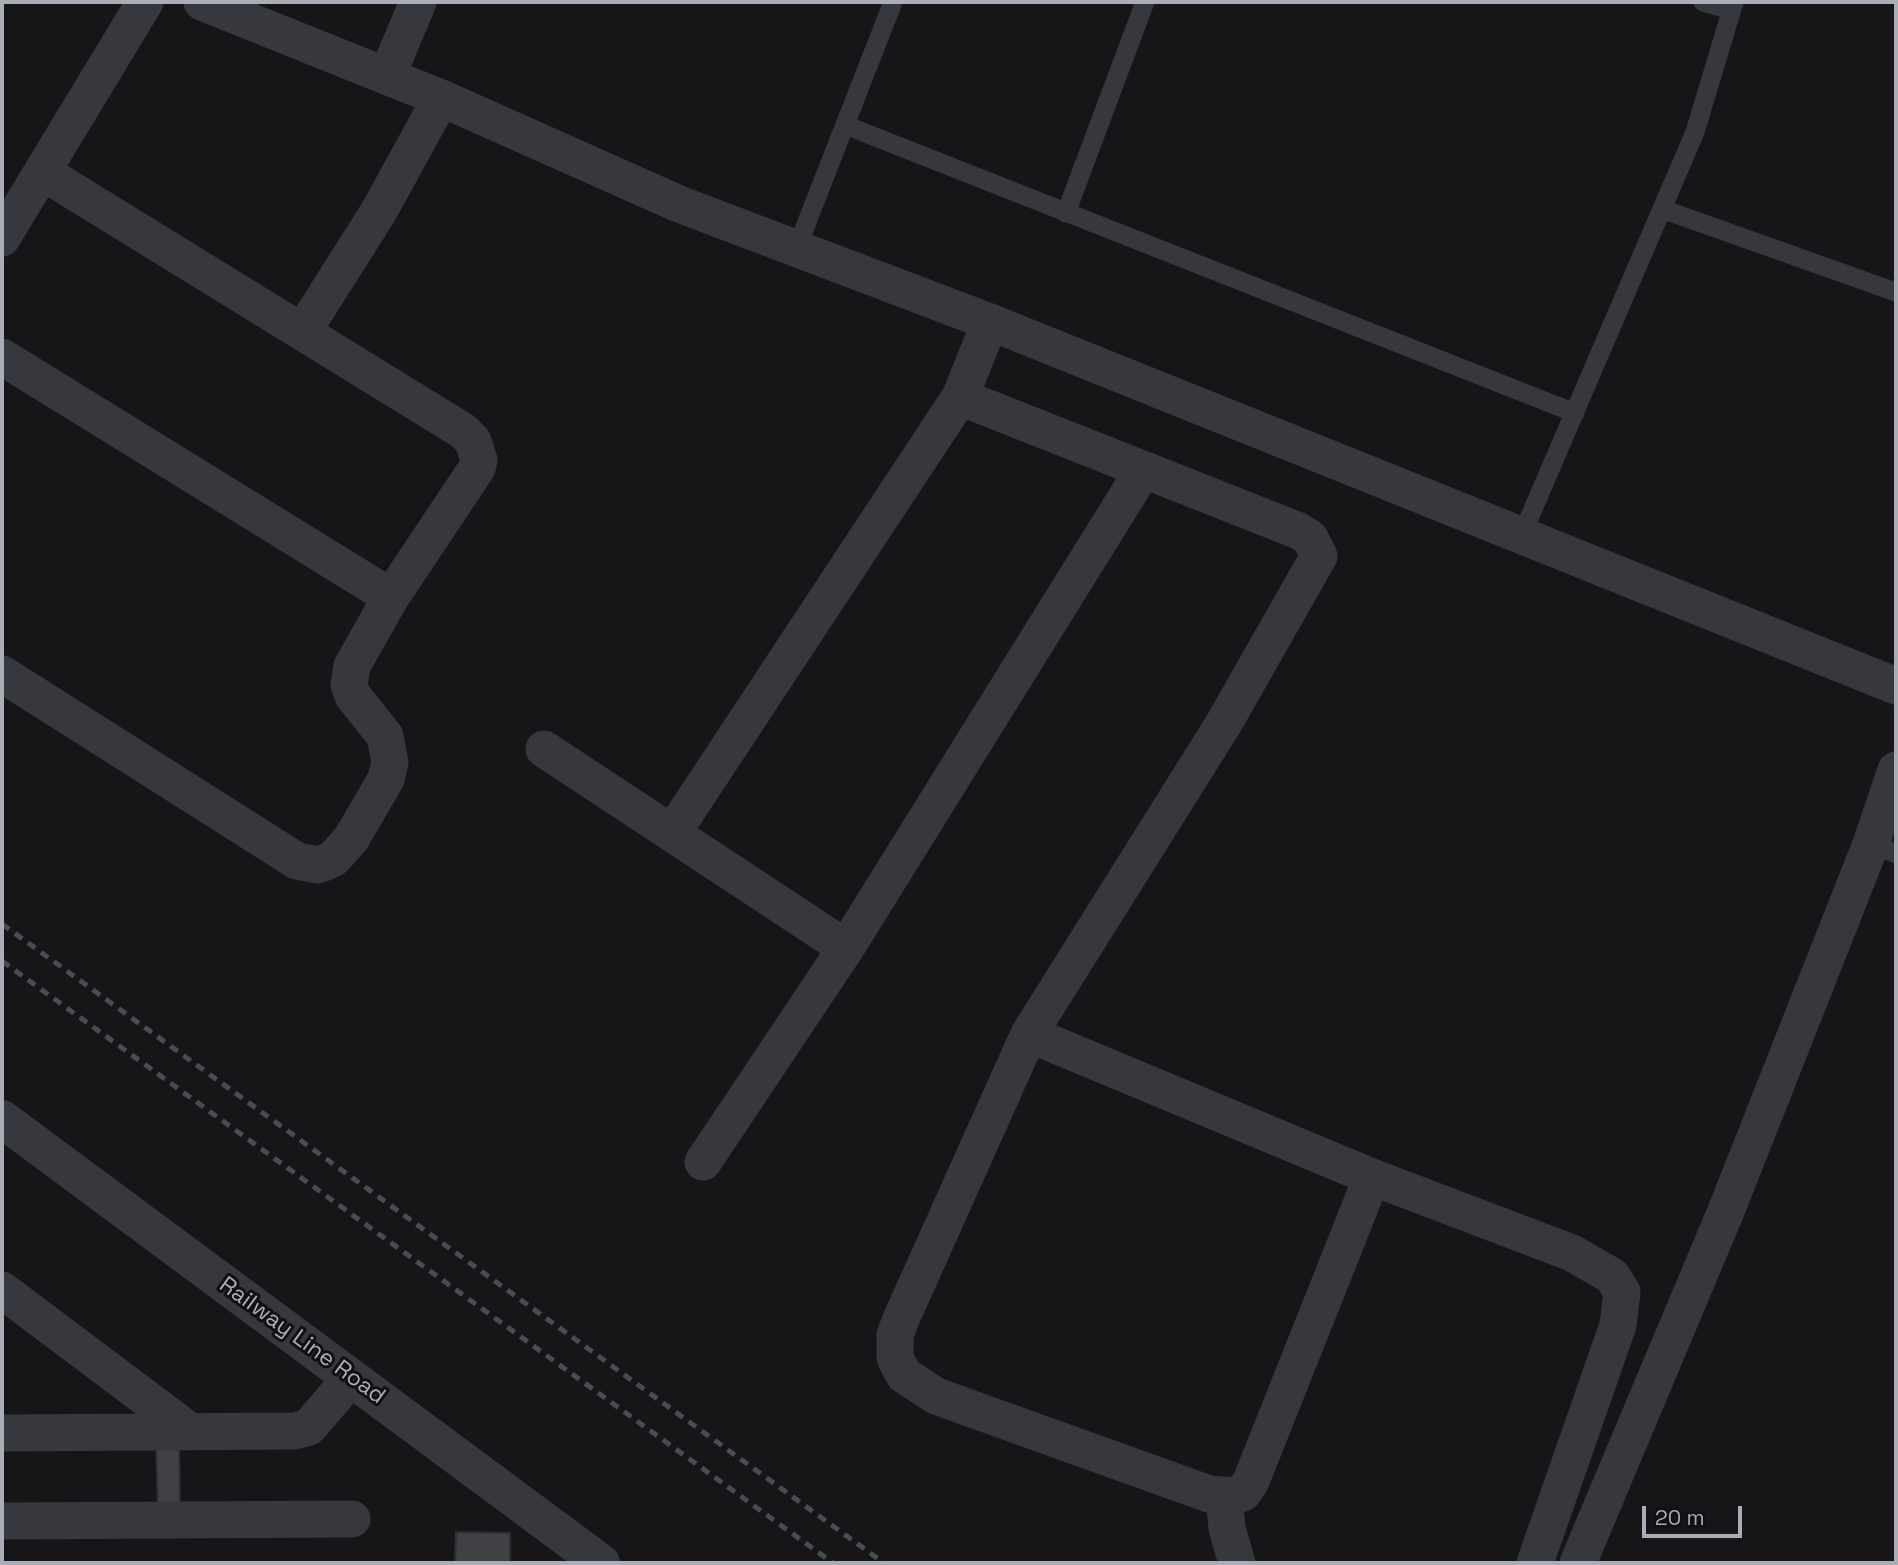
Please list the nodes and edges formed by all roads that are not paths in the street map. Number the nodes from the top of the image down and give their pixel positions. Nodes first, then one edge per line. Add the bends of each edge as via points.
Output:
1 (145, 2) edge
2 (202, 2) edge
3 (418, 2) edge
4 (893, 2) edge
5 (1145, 2) edge
6 (1703, 2) edge
7 (1732, 6) edge
8 (387, 76) junction
9 (441, 98) junction
10 (845, 125) junction
11 (44, 173) junction
12 (1662, 209) junction
13 (1066, 213) junction
14 (2, 238) edge
15 (796, 250) junction
16 (1896, 292) edge
17 (989, 322) junction
18 (303, 331) junction
19 (2, 357) edge
20 (960, 397) junction
21 (1575, 413) junction
22 (1142, 472) junction
23 (1521, 537) junction
24 (391, 597) junction
25 (2, 674) edge
26 (1896, 686) edge
27 (544, 749) dead end
28 (1896, 770) edge
29 (673, 832) junction
30 (1884, 849) edge
31 (846, 948) junction
32 (1029, 1034) junction
33 (2, 1119) edge
34 (703, 1162) dead end
35 (1372, 1177) junction
36 (2, 1290) edge
37 (351, 1378) junction
38 (191, 1432) junction
39 (2, 1433) edge
40 (1224, 1497) junction
41 (352, 1518) dead end
42 (2, 1521) edge
43 (601, 1563) edge
44 (1237, 1563) edge
45 (1535, 1563) edge
46 (1578, 1563) edge

1 - 11 street
2 - 8 street
3 - 8 street
4 - 10 lane
5 - 13 lane
6 - 7 lane
7 - 12 lane via 1695,132
8 - 9 street
9 - 15 street via 679,204
9 - 18 street via 379,211
10 - 13 lane
10 - 15 lane
11 - 14 street
11 - 18 street
12 - 16 lane
12 - 21 lane
13 - 21 lane
15 - 17 street
17 - 20 street
17 - 23 street
18 - 24 street via 463,432 478,449 477,468
19 - 24 street
20 - 22 street
20 - 29 street
21 - 23 lane
22 - 31 street
22 - 32 street via 1299,531 1310,538 1319,556 1224,723
23 - 26 street
24 - 25 street via 352,666 349,685 390,748 386,779 351,839 334,858 318,865 297,861
27 - 29 street
28 - 30 street
29 - 31 street
30 - 46 street
31 - 34 street
32 - 35 street
32 - 40 street via 901,1319 895,1358 904,1375 936,1396
33 - 37 street, Railway Line Road
35 - 40 street via 1251,1481 1243,1493
35 - 45 street via 1581,1256 1600,1267 1622,1292 1618,1325
36 - 38 street
37 - 38 street via 309,1427
37 - 43 street, Railway Line Road
38 - 39 street
40 - 44 street
41 - 42 street

